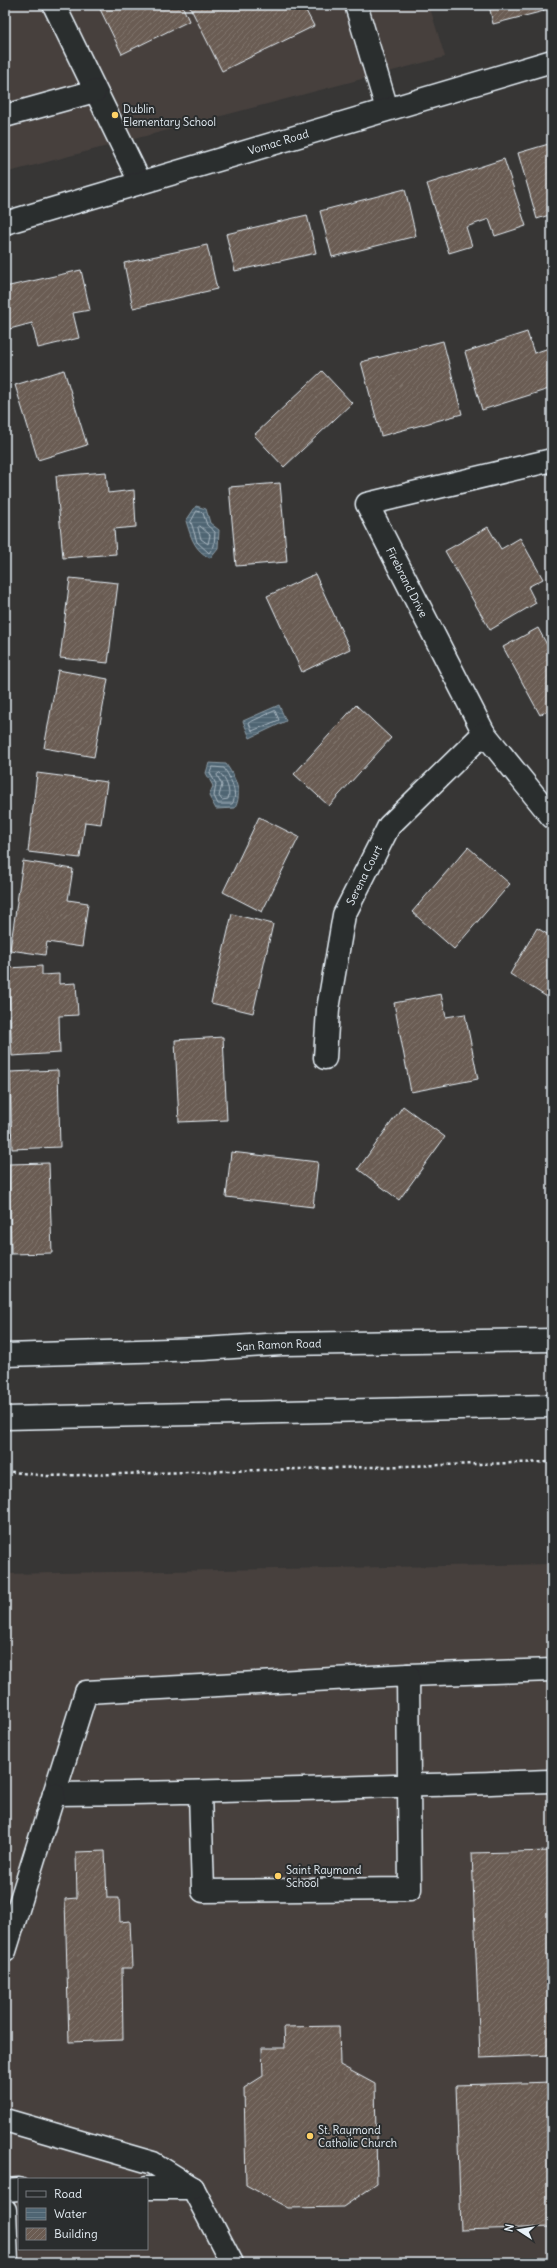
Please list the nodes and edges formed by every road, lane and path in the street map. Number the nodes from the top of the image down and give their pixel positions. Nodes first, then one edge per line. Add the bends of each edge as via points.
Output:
1 (54, 5) edge
2 (356, 5) edge
3 (552, 61) edge
4 (95, 91) junction
5 (388, 110) junction
6 (5, 116) edge
7 (140, 182) junction
8 (5, 223) edge
9 (552, 460) edge
10 (484, 733) junction
11 (552, 817) edge
12 (325, 1058) dead end
13 (552, 1340) edge
14 (5, 1355) edge
15 (552, 1406) edge
16 (5, 1418) edge
17 (552, 1462) edge
18 (5, 1470) edge
19 (552, 1670) edge
20 (408, 1676) junction
21 (552, 1780) edge
22 (408, 1786) junction
23 (200, 1793) junction
24 (54, 1794) junction
25 (5, 1951) edge
26 (5, 2120) edge
27 (148, 2188) edge
28 (193, 2188) junction
29 (5, 2190) edge
30 (18, 2190) edge
31 (5, 2210) edge
32 (7, 2263) edge
33 (232, 2263) edge

1 - 4 street
2 - 5 street
3 - 5 street, Vomac Road
4 - 6 street
4 - 7 street
5 - 7 street, Vomac Road
7 - 8 street, Vomac Road
9 - 10 street, Firebrand Drive via 367,504
10 - 11 street, Firebrand Drive
10 - 12 street, Serena Court via 389,826 344,915 328,1009
13 - 14 street, San Ramon Road via 282,1344 195,1350
15 - 16 street
17 - 18 path via 47,1476
19 - 20 street
20 - 22 street
20 - 24 street via 86,1692
21 - 22 street
22 - 23 street
22 - 23 street via 410,1889 203,1891
23 - 24 street
24 - 25 street
26 - 28 street via 153,2163
27 - 28 street
28 - 33 street
29 - 30 street
31 - 32 street

